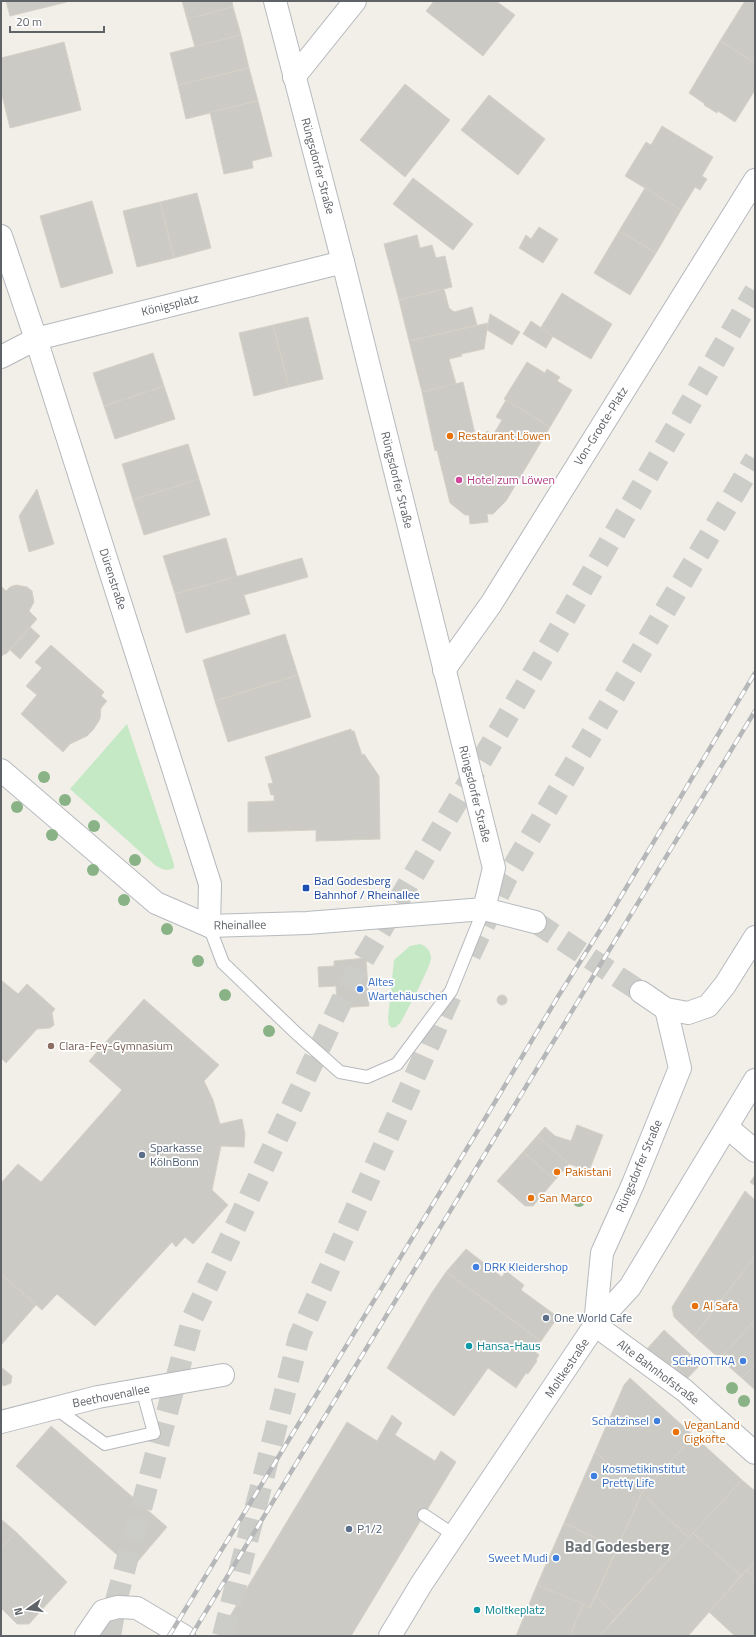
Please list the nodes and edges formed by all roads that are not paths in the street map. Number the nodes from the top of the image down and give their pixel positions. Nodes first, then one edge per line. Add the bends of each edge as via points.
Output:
1 (276, 1) edge
2 (355, 1) edge
3 (294, 77) junction
4 (755, 180) edge
5 (1, 236) edge
6 (343, 262) junction
7 (36, 339) junction
8 (1, 357) edge
9 (444, 670) junction
10 (1, 770) edge
11 (484, 909) junction
12 (535, 922) tunnel mouth
13 (209, 926) junction
14 (755, 937) edge
15 (641, 992) tunnel mouth
16 (666, 1009) junction
17 (755, 1080) edge
18 (727, 1127) junction
19 (755, 1151) edge
20 (595, 1325) junction
21 (223, 1375) dead end
22 (142, 1389) junction
23 (55, 1408) junction
24 (1, 1422) edge
25 (755, 1453) edge
26 (424, 1515) dead end
27 (454, 1535) junction
28 (86, 1636) edge
29 (184, 1636) edge
30 (390, 1636) edge

1 - 3 street, Rüngsdorfer Straße
2 - 3 street
3 - 6 street, Rüngsdorfer Straße
4 - 9 street, Von-Groote-Platz via 491,604
5 - 7 street, Dürenstraße
6 - 7 street, Königsplatz
6 - 9 street, Rüngsdorfer Straße
7 - 8 street, Königsplatz
7 - 13 street, Dürenstraße via 210,884
9 - 11 street, Rüngsdorfer Straße via 494,868
10 - 13 street, Rheinallee via 156,903
11 - 12 street
11 - 13 street, Rheinallee via 307,923
11 - 13 lane via 451,991 397,1064 367,1077 340,1072 296,1033 223,963
14 - 16 street via 708,1006 688,1013
15 - 16 street
16 - 20 street, Rüngsdorfer Straße via 680,1068 602,1253
17 - 18 street, Moltkestraße
18 - 19 street
18 - 20 street, Moltkestraße via 630,1287
20 - 25 street, Alte Bahnhofstraße via 684,1390
20 - 27 street, Moltkestraße
21 - 22 street, Beethovenallee
22 - 23 street, Beethovenallee via 98,1396
22 - 23 lane via 154,1433 106,1444
23 - 24 street, Beethovenallee
26 - 27 lane
27 - 30 street, Moltkestraße
28 - 29 street via 103,1611 118,1607 137,1608

